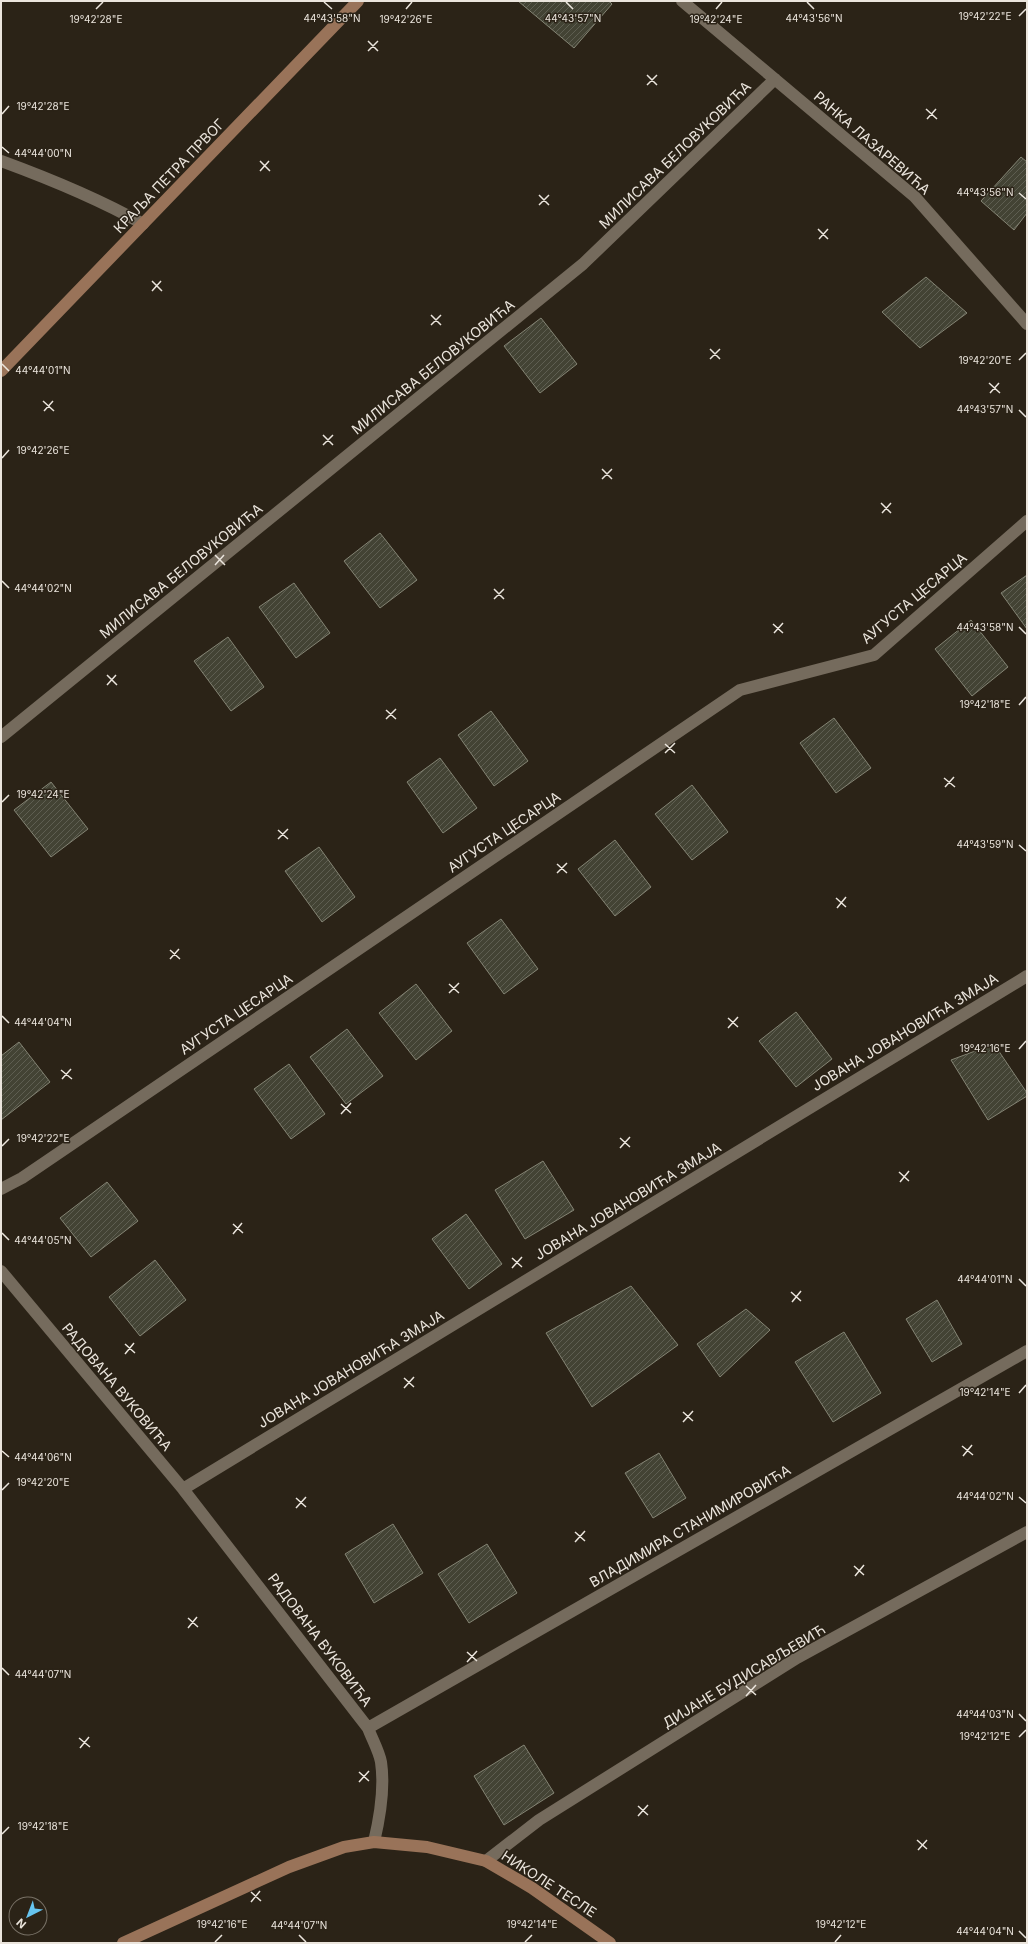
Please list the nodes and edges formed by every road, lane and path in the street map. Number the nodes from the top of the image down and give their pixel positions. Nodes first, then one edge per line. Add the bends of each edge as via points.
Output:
1 (358, 1) edge
2 (682, 1) edge
3 (775, 79) junction
4 (1, 161) edge
5 (143, 224) junction
6 (1027, 324) edge
7 (1, 371) edge
8 (1027, 521) edge
9 (1, 737) edge
10 (1027, 976) edge
11 (1, 1189) edge
12 (1, 1271) edge
13 (1027, 1352) edge
14 (183, 1489) junction
15 (1027, 1532) edge
16 (368, 1728) junction
17 (374, 1842) junction
18 (486, 1861) junction
19 (123, 1943) edge
20 (610, 1943) edge

1 - 5 street, КРАЉА ПЕТРА ПРВОГ
2 - 3 street, РАНКА ЛАЗАРЕВИЋА
3 - 6 street, РАНКА ЛАЗАРЕВИЋА via 915,197
3 - 9 street, МИЛИСАВА БЕЛОВУКОВИЋА via 583,264
4 - 5 street via 100,200
5 - 7 street, КРАЉА ПЕТРА ПРВОГ
8 - 11 street, АУГУСТА ЦЕСАРЦА via 874,655 740,690 35,1169
10 - 14 street, ЈОВАНА ЈОВАНОВИЋА ЗМАЈА
12 - 14 street, РАДОВАНА ВУКОВИЋА
13 - 16 street, ВЛАДИМИРА СТАНИМИРОВИЋА
14 - 16 street, РАДОВАНА ВУКОВИЋА
15 - 18 street, ДИЈАНЕ БУДИСАВЉЕВИЋ via 797,1658 540,1820
16 - 17 street, РАДОВАНА ВУКОВИЋА via 381,1762 382,1787
17 - 18 street, НИКОЛЕ ТЕСЛЕ via 427,1847
17 - 19 street via 344,1847 289,1867
18 - 20 street, НИКОЛЕ ТЕСЛЕ via 532,1888

